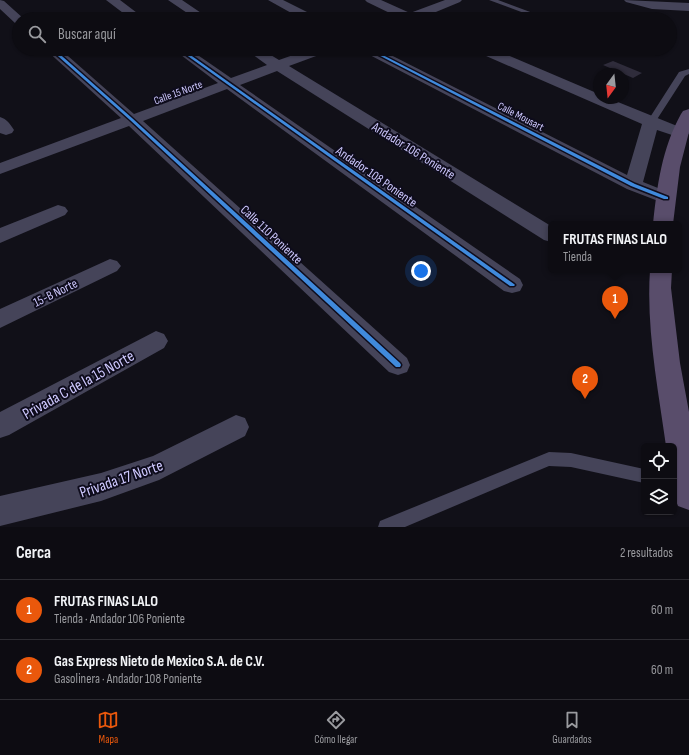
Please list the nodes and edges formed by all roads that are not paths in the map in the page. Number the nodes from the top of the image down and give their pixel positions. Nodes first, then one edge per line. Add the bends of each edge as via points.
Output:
1 (112, 0) edge
2 (174, 0) edge
3 (274, 0) edge
4 (371, 0) edge
5 (456, 0) edge
6 (492, 0) edge
7 (686, 0) edge
8 (635, 2) edge
9 (0, 3) edge
10 (689, 5) edge
11 (129, 12) edge
12 (193, 12) edge
13 (297, 12) edge
14 (396, 12) edge
15 (425, 12) edge
16 (526, 12) edge
17 (12, 14) edge
18 (60, 56) edge
19 (190, 56) edge
20 (263, 56) edge
21 (303, 56) edge
22 (383, 56) edge
23 (498, 56) edge
24 (278, 65) junction
25 (689, 71) edge
26 (228, 84) junction
27 (689, 114) edge
28 (131, 119) junction
29 (651, 122) junction
30 (681, 133) junction
31 (0, 169) edge
32 (633, 185) junction
33 (666, 198) junction
34 (58, 211) dead end
35 (663, 221) edge
36 (548, 233) edge
37 (0, 236) edge
38 (110, 266) dead end
39 (661, 273) edge
40 (512, 286) dead end
41 (0, 319) edge
42 (156, 341) dead end
43 (398, 365) dead end
44 (0, 426) edge
45 (236, 427) dead end
46 (641, 475) edge
47 (683, 488) edge
48 (0, 511) edge
49 (386, 527) edge

1 - 11 street
2 - 12 street
3 - 13 street
4 - 14 street
5 - 15 street
6 - 16 lane
7 - 10 street
8 - 10 street
9 - 17 street
18 - 28 street, Calle 110 Poniente
19 - 26 street, Andador 108 Poniente
20 - 24 street, Andador 106 Poniente
21 - 24 street, Calle 15 Norte
22 - 32 street, Calle Mousart
23 - 29 street
24 - 26 street, Calle 15 Norte
24 - 36 street, Andador 106 Poniente
25 - 29 lane via 682,74
26 - 28 street, Calle 15 Norte
26 - 40 street, Andador 108 Poniente
27 - 30 main road
28 - 31 street, Calle 15 Norte
28 - 43 street, Calle 110 Poniente
29 - 30 street
29 - 32 street
30 - 33 main road via 667,184
32 - 33 street, Calle Mousart
33 - 35 main road
34 - 37 street
38 - 41 street, 15-B Norte
39 - 47 main road via 667,363
42 - 44 street, Privada C de la 15 Norte
45 - 48 street, Privada 17 Norte via 158,467 101,487
46 - 49 lane via 571,460 549,459

